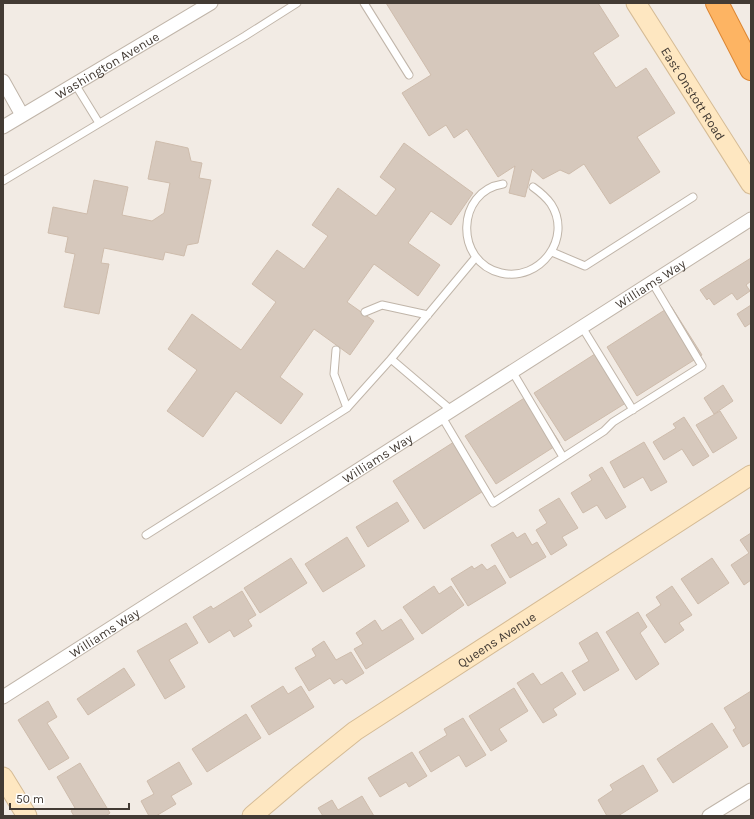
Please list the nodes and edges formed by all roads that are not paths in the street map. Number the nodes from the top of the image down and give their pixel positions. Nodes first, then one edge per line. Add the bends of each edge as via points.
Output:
1 (211, 3) edge
2 (297, 3) edge
3 (364, 3) edge
4 (636, 3) edge
5 (717, 3) edge
6 (751, 69) edge
7 (409, 75) dead end
8 (3, 81) edge
9 (74, 84) junction
10 (22, 115) junction
11 (99, 123) junction
12 (3, 127) edge
13 (3, 181) edge
14 (503, 184) dead end
15 (751, 184) edge
16 (533, 187) dead end
17 (693, 197) dead end
18 (751, 219) edge
19 (552, 252) junction
20 (476, 257) junction
21 (652, 282) junction
22 (365, 312) dead end
23 (428, 315) junction
24 (582, 327) junction
25 (336, 350) dead end
26 (391, 359) junction
27 (512, 371) junction
28 (347, 408) junction
29 (633, 410) junction
30 (446, 413) junction
31 (563, 457) junction
32 (751, 475) edge
33 (146, 535) dead end
34 (3, 697) edge
35 (3, 777) edge
36 (751, 790) edge
37 (27, 816) edge
38 (252, 816) edge
39 (709, 816) edge

1 - 9 street, Washington Avenue
2 - 11 lane
3 - 7 lane
4 - 15 main road, East Onstott Road
5 - 6 highway
8 - 10 street
9 - 10 street, Washington Avenue
9 - 11 lane
10 - 12 street, Washington Avenue
11 - 13 lane
14 - 20 lane via 486,190 475,201 468,214 468,244
16 - 19 lane via 543,194 556,215 557,239
17 - 19 lane via 585,266
18 - 21 street, Williams Way
19 - 20 lane via 531,271 516,274 501,273 487,267
20 - 23 lane
21 - 24 street, Williams Way
21 - 29 lane via 702,366
22 - 23 lane via 382,305
23 - 26 lane
24 - 27 street, Williams Way
24 - 29 lane
25 - 28 lane via 334,374
26 - 28 lane
26 - 30 lane
27 - 30 street, Williams Way
27 - 31 lane
28 - 33 lane
29 - 31 lane
30 - 31 lane via 493,503
30 - 34 street, Williams Way
32 - 38 main road, Queens Avenue via 356,731
35 - 37 main road
36 - 39 street

